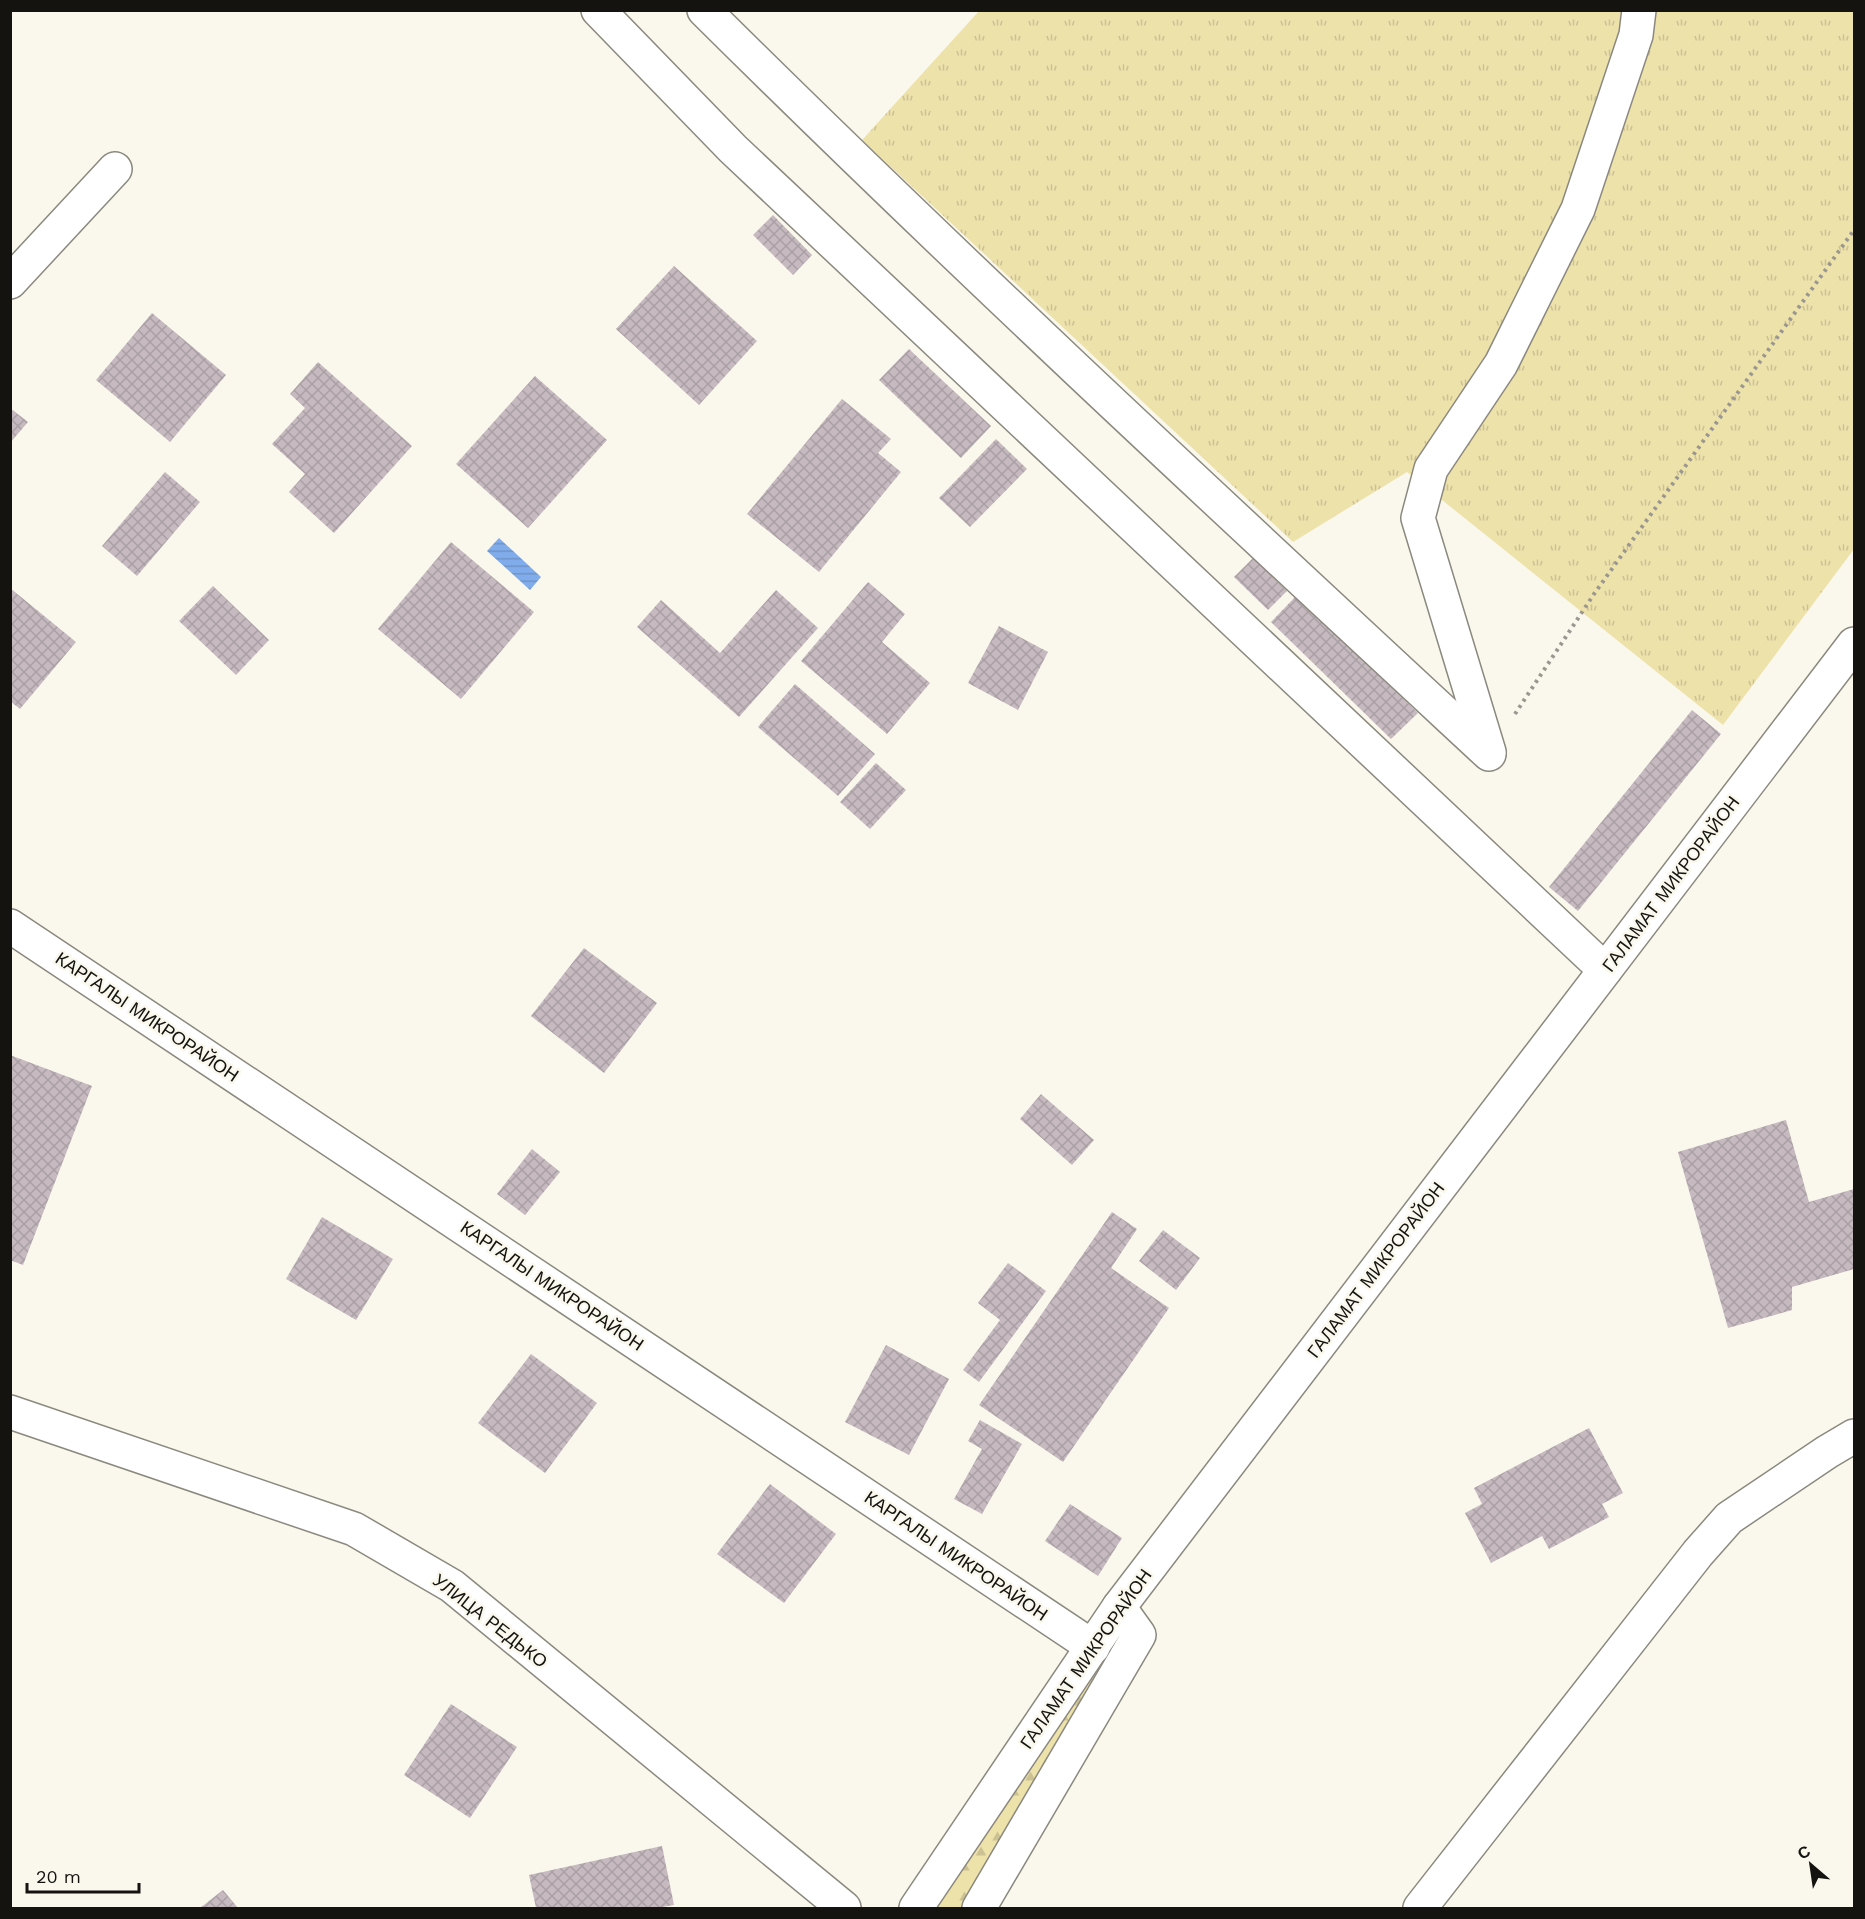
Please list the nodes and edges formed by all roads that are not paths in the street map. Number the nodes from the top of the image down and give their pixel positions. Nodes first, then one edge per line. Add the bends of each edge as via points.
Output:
1 (598, 10) edge
2 (704, 10) edge
3 (1640, 10) edge
4 (115, 169) dead end
5 (10, 282) edge
6 (1854, 644) edge
7 (10, 926) edge
8 (1605, 970) junction
9 (10, 1412) edge
10 (1854, 1436) edge
11 (1119, 1607) junction
12 (1093, 1647) junction
13 (844, 1908) edge
14 (916, 1908) edge
15 (979, 1908) edge
16 (1420, 1908) edge

1 - 8 street via 733,149
2 - 3 street via 1152,441 1489,754 1418,518 1431,469 1501,364 1578,209 1636,35
4 - 5 street
6 - 8 street, ГАЛАМАТ МИКРОРАЙОН
7 - 12 street, КАРГАЛЫ МИКРОРАЙОН
8 - 11 street, ГАЛАМАТ МИКРОРАЙОН
9 - 13 street, УЛИЦА РЕДЬКО via 354,1529 452,1586
10 - 16 street via 1729,1518
11 - 12 street, ГАЛАМАТ МИКРОРАЙОН
11 - 15 street via 1138,1635
12 - 14 street, ГАЛАМАТ МИКРОРАЙОН

